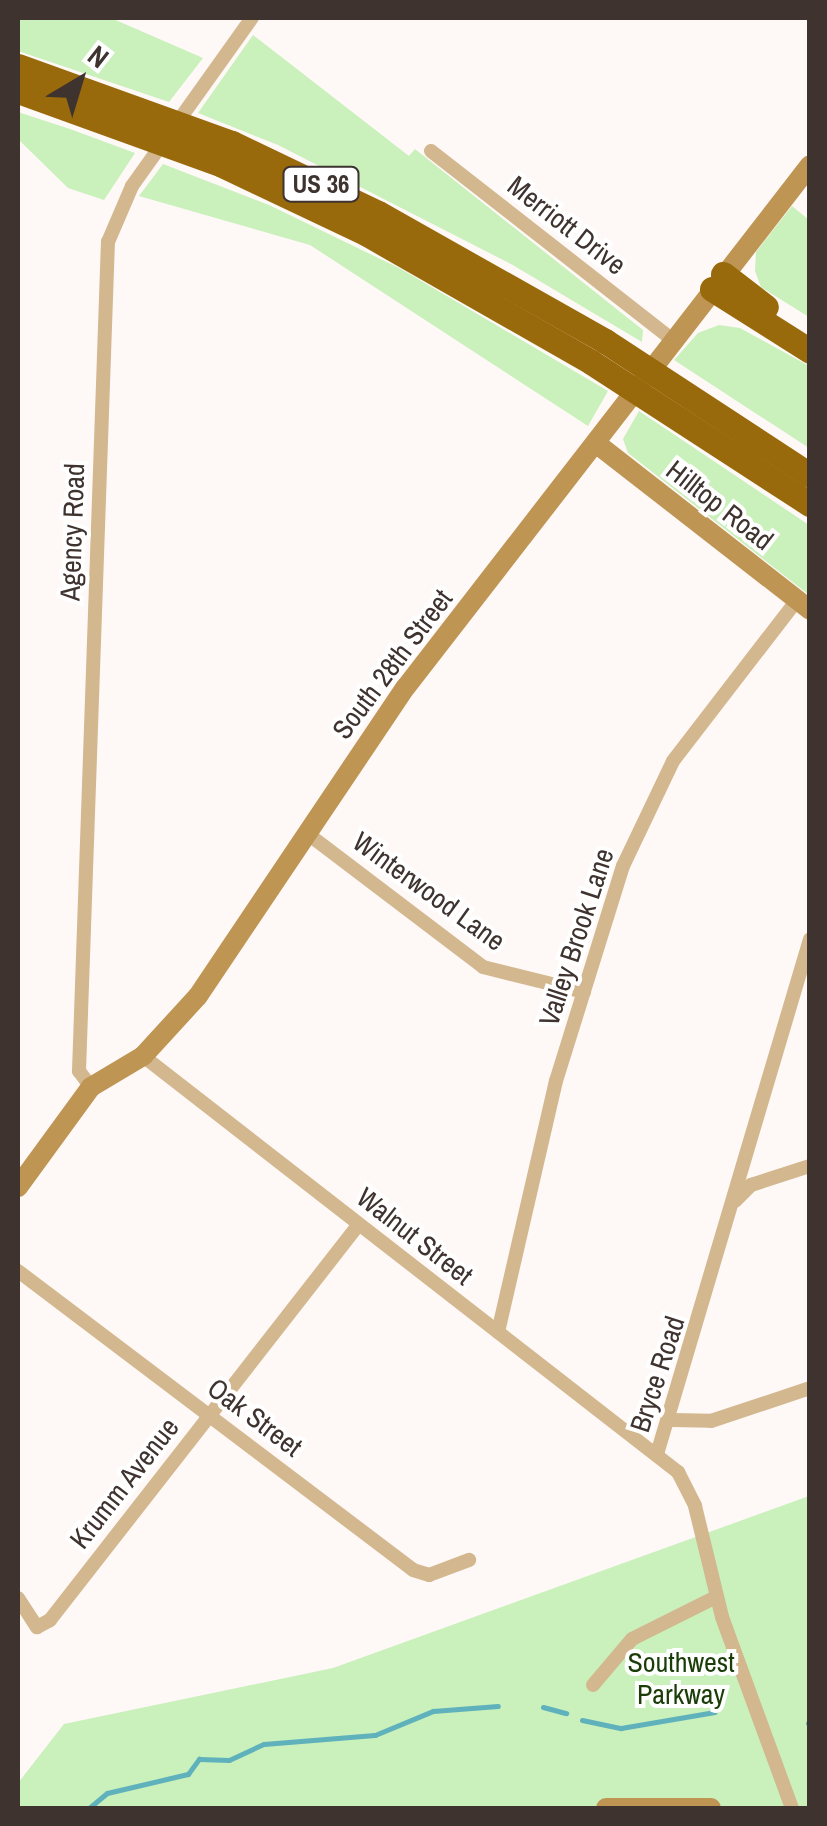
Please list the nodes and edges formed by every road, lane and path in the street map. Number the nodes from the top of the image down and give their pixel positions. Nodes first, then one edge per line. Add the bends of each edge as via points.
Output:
1 (252, 18) edge
2 (18, 66) edge
3 (18, 91) edge
4 (431, 151) dead end
5 (810, 165) edge
6 (717, 282) junction
7 (810, 332) edge
8 (672, 339) junction
9 (810, 350) edge
10 (598, 352) junction
11 (686, 407) junction
12 (597, 444) junction
13 (810, 475) edge
14 (810, 504) edge
15 (803, 605) edge
16 (308, 834) junction
17 (810, 939) edge
18 (584, 992) junction
19 (143, 1056) junction
20 (91, 1087) junction
21 (810, 1166) edge
22 (20, 1179) edge
23 (733, 1204) junction
24 (359, 1224) junction
25 (18, 1271) edge
26 (498, 1332) junction
27 (810, 1388) edge
28 (210, 1414) junction
29 (672, 1420) junction
30 (657, 1454) junction
31 (469, 1560) dead end
32 (18, 1598) edge
33 (716, 1598) junction
34 (593, 1684) dead end
35 (606, 1808) edge
36 (711, 1808) edge
37 (792, 1808) edge

1 - 20 street, Agency Road via 132,186 108,242 79,1071
2 - 10 highway, US 36 via 134,104 307,177
3 - 10 highway, US 36 via 125,126 294,198
4 - 8 street, Merriott Drive
5 - 6 street, South 28th Street
6 - 7 highway
6 - 8 street, South 28th Street
6 - 9 highway
8 - 12 street, South 28th Street
10 - 11 highway, US 36
11 - 13 highway, US 36
11 - 14 highway, US 36
12 - 15 street, Hilltop Road
12 - 16 street, South 28th Street via 406,686
15 - 18 street, Valley Brook Lane via 665,776 624,866
16 - 18 street, Winterwood Lane via 483,967
16 - 19 street, South 28th Street via 198,996
17 - 23 street, Bryce Road
18 - 26 street, Valley Brook Lane
19 - 20 street, South 28th Street
19 - 24 street, Walnut Street
20 - 22 street, South 28th Street
21 - 23 street via 751,1185
23 - 29 street, Bryce Road
24 - 26 street, Walnut Street
24 - 28 street, Krumm Avenue
25 - 28 street, Oak Street
26 - 30 street, Walnut Street
27 - 29 street via 711,1421
28 - 31 street, Oak Street via 413,1570 429,1574
28 - 32 street, Krumm Avenue via 50,1620 36,1628
29 - 30 street, Bryce Road
30 - 33 street, Bryce Road via 688,1487
33 - 34 street via 632,1639
33 - 37 street, Bryce Road
35 - 36 street

